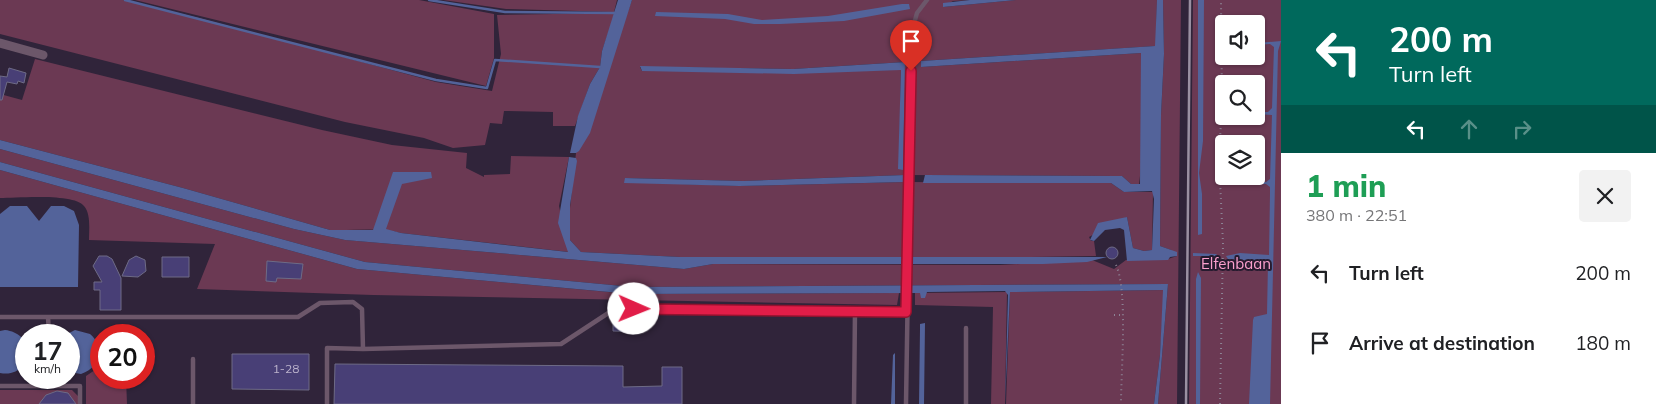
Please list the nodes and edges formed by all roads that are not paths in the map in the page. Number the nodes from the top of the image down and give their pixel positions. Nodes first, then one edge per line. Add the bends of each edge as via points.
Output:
1 (927, 0) edge
2 (0, 43) edge
3 (43, 55) dead end
4 (855, 311) junction
5 (906, 312) junction
6 (0, 317) edge
7 (48, 317) junction
8 (48, 324) edge
9 (966, 328) dead end
10 (363, 348) junction
11 (193, 359) dead end
12 (0, 386) edge
13 (15, 386) edge
14 (80, 389) edge
15 (80, 404) edge
16 (193, 404) edge
17 (327, 404) edge
18 (854, 404) edge
19 (906, 404) edge
20 (966, 404) edge

1 - 5 lane via 917,13 912,31
2 - 3 street
4 - 5 lane
4 - 10 lane via 616,308 562,344
4 - 18 lane
5 - 19 lane
6 - 7 lane
7 - 8 lane
7 - 10 lane via 298,317 320,303 353,302 362,309
9 - 20 lane
10 - 17 lane via 327,348
11 - 16 lane
12 - 13 lane
14 - 15 lane

